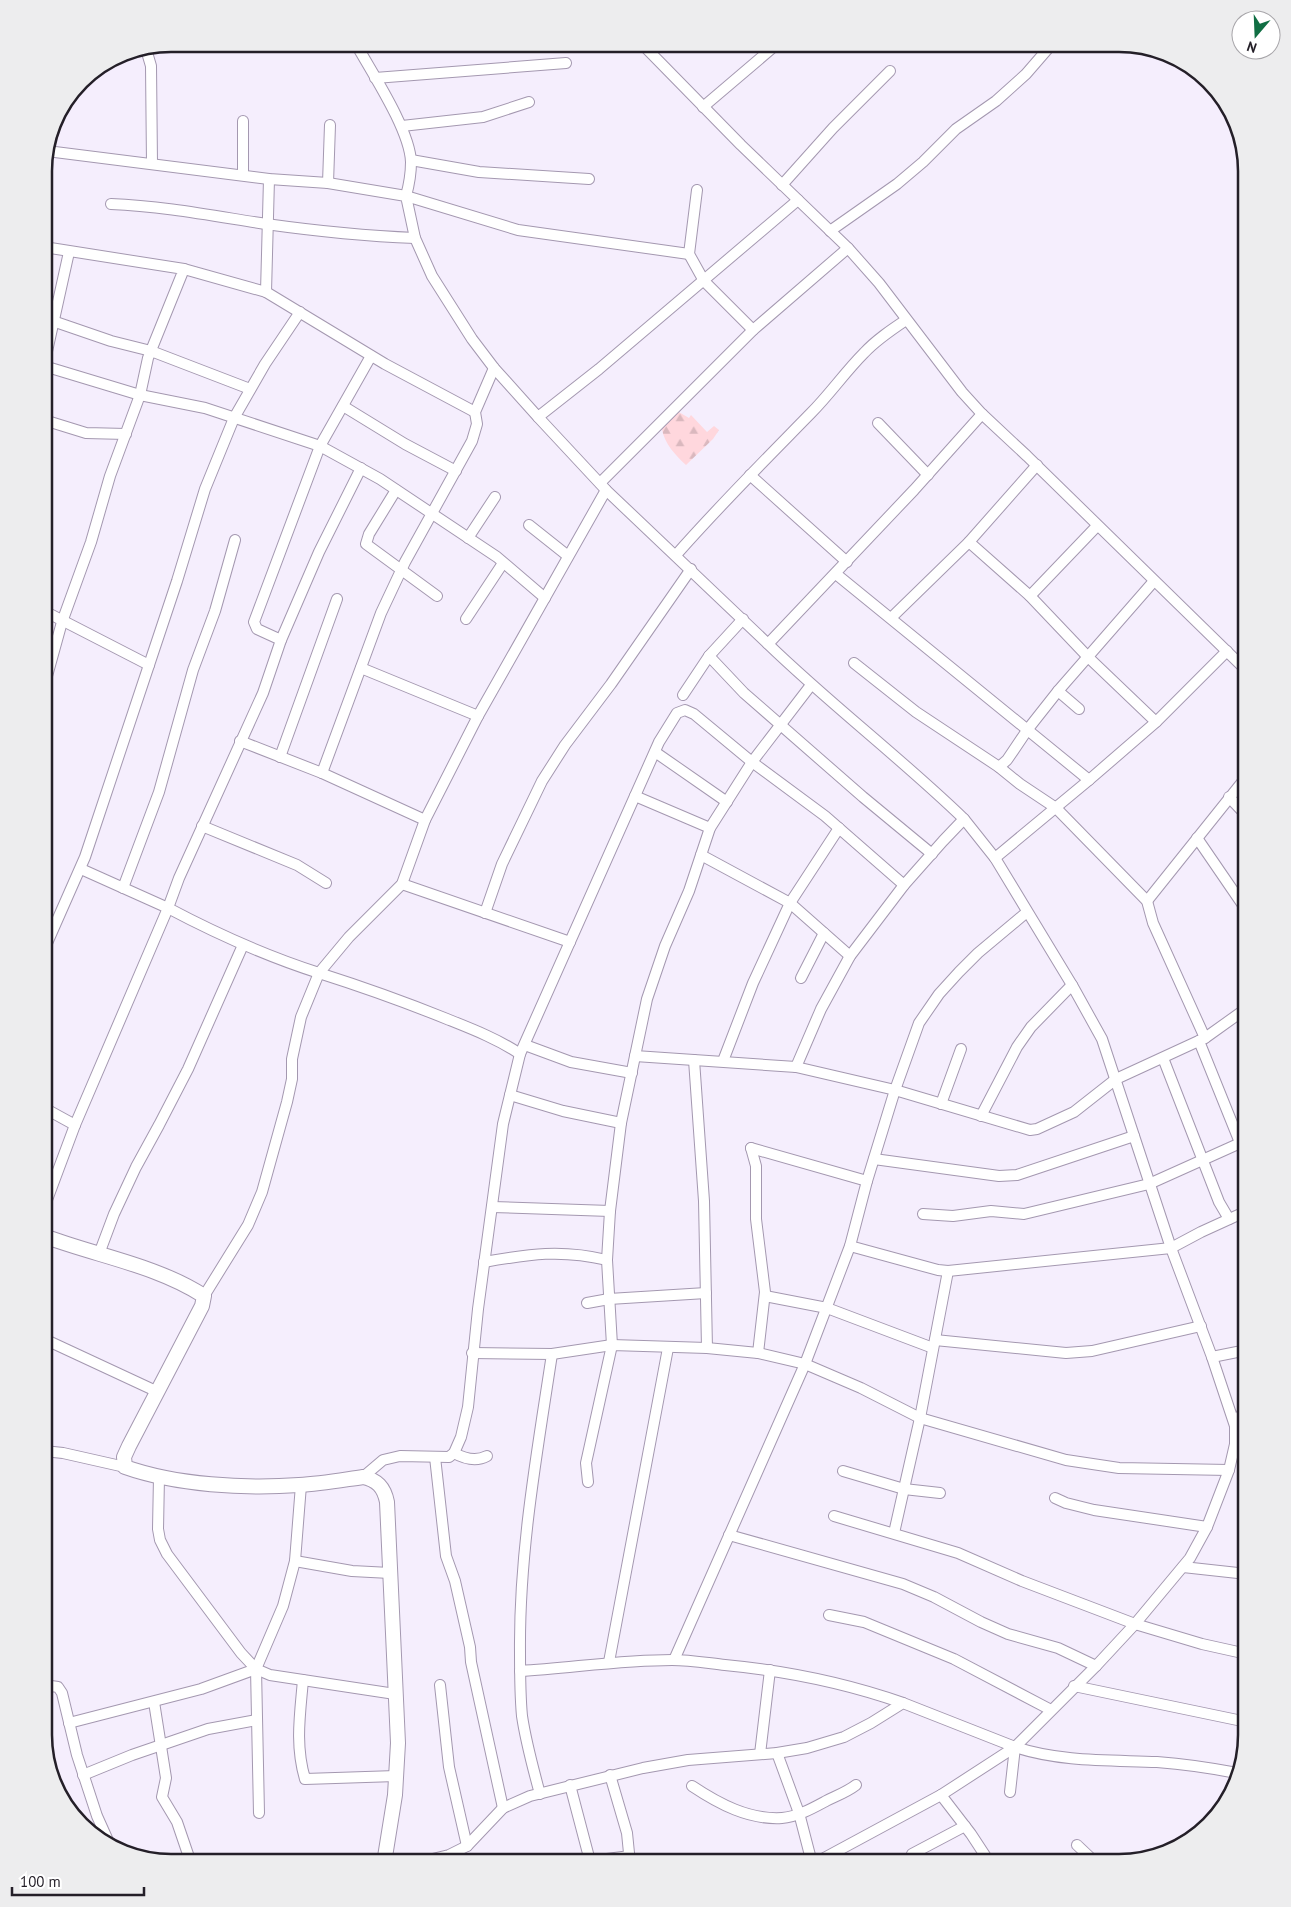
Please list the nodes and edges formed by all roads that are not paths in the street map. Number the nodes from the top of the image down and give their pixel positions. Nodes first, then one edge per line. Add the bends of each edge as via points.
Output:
1 (361, 52) edge
2 (651, 53) edge
3 (767, 53) edge
4 (1044, 53) edge
5 (148, 56) edge
6 (566, 63) dead end
7 (890, 71) dead end
8 (375, 78) junction
9 (528, 102) dead end
10 (703, 107) junction
11 (243, 121) dead end
12 (330, 125) dead end
13 (402, 126) junction
14 (55, 152) edge
15 (411, 160) junction
16 (152, 164) junction
17 (243, 175) junction
18 (269, 179) junction
19 (589, 179) dead end
20 (328, 183) junction
21 (782, 185) junction
22 (697, 190) dead end
23 (406, 196) junction
24 (798, 200) junction
25 (110, 204) dead end
26 (268, 224) junction
27 (830, 231) junction
28 (415, 238) junction
29 (848, 248) junction
30 (53, 249) edge
31 (69, 252) junction
32 (689, 254) junction
33 (184, 269) junction
34 (704, 281) junction
35 (266, 292) junction
36 (53, 306) edge
37 (300, 312) junction
38 (53, 320) edge
39 (906, 320) junction
40 (753, 330) junction
41 (150, 351) junction
42 (371, 356) junction
43 (53, 368) edge
44 (494, 368) junction
45 (250, 389) junction
46 (140, 395) junction
47 (343, 406) junction
48 (475, 412) junction
49 (982, 414) junction
50 (538, 417) junction
51 (234, 418) junction
52 (53, 423) edge
53 (878, 423) dead end
54 (126, 434) junction
55 (320, 446) junction
56 (1037, 465) junction
57 (361, 468) junction
58 (456, 471) junction
59 (750, 475) junction
60 (928, 475) junction
61 (603, 487) junction
62 (396, 490) junction
63 (495, 497) dead end
64 (431, 514) junction
65 (529, 525) dead end
66 (1097, 526) junction
67 (468, 538) junction
68 (235, 540) dead end
69 (969, 542) junction
70 (676, 555) junction
71 (568, 556) junction
72 (847, 562) junction
73 (503, 563) junction
74 (691, 569) junction
75 (401, 570) junction
76 (836, 574) junction
77 (1154, 581) junction
78 (437, 596) dead end
79 (1030, 596) junction
80 (545, 598) junction
81 (337, 599) dead end
82 (53, 617) edge
83 (890, 618) junction
84 (466, 619) dead end
85 (743, 619) junction
86 (62, 622) junction
87 (281, 640) junction
88 (768, 644) junction
89 (1227, 650) junction
90 (53, 656) edge
91 (709, 656) junction
92 (1088, 656) junction
93 (1238, 662) edge
94 (854, 663) dead end
95 (149, 665) junction
96 (361, 668) junction
97 (811, 685) junction
98 (1058, 691) junction
99 (683, 694) dead end
100 (1079, 709) dead end
101 (478, 716) junction
102 (1156, 722) junction
103 (781, 723) junction
104 (1028, 729) junction
105 (240, 742) junction
106 (655, 752) junction
107 (280, 757) junction
108 (752, 762) junction
109 (999, 767) junction
110 (322, 773) junction
111 (1089, 780) junction
112 (1238, 786) edge
113 (635, 796) junction
114 (1229, 797) junction
115 (727, 802) junction
116 (1238, 806) edge
117 (1056, 808) junction
118 (964, 819) junction
119 (425, 820) junction
120 (202, 826) junction
121 (710, 828) junction
122 (839, 828) junction
123 (1197, 838) junction
124 (932, 854) junction
125 (701, 855) junction
126 (995, 858) junction
127 (81, 869) junction
128 (326, 883) dead end
129 (402, 884) junction
130 (904, 886) junction
131 (123, 888) junction
132 (1238, 898) edge
133 (1147, 901) junction
134 (790, 903) junction
135 (168, 908) junction
136 (1027, 912) junction
137 (486, 913) junction
138 (53, 931) edge
139 (824, 933) junction
140 (570, 942) junction
141 (243, 945) junction
142 (850, 956) junction
143 (320, 973) junction
144 (801, 978) dead end
145 (1072, 986) junction
146 (1238, 1014) edge
147 (1202, 1040) junction
148 (961, 1049) dead end
149 (522, 1050) junction
150 (635, 1056) junction
151 (1163, 1058) junction
152 (694, 1060) junction
153 (723, 1061) junction
154 (796, 1067) junction
155 (632, 1073) junction
156 (1116, 1080) junction
157 (895, 1090) junction
158 (510, 1095) junction
159 (941, 1104) junction
160 (52, 1113) edge
161 (981, 1116) junction
162 (621, 1123) junction
163 (75, 1125) junction
164 (1238, 1127) edge
165 (1134, 1136) junction
166 (1238, 1144) edge
167 (874, 1159) junction
168 (1203, 1160) junction
169 (867, 1181) junction
170 (1149, 1184) junction
171 (52, 1186) edge
172 (492, 1207) junction
173 (610, 1211) junction
174 (923, 1214) dead end
175 (1238, 1214) edge
176 (1229, 1219) junction
177 (52, 1239) edge
178 (850, 1246) junction
179 (1171, 1248) junction
180 (99, 1254) junction
181 (607, 1260) junction
182 (484, 1262) junction
183 (948, 1271) junction
184 (706, 1293) junction
185 (204, 1296) junction
186 (765, 1296) junction
187 (609, 1299) junction
188 (587, 1303) dead end
189 (827, 1308) junction
190 (1201, 1326) junction
191 (52, 1343) edge
192 (934, 1344) junction
193 (612, 1345) junction
194 (668, 1348) junction
195 (707, 1348) junction
196 (1238, 1352) edge
197 (472, 1353) junction
198 (758, 1353) junction
199 (552, 1354) junction
200 (1212, 1357) junction
201 (805, 1364) junction
202 (158, 1392) junction
203 (920, 1418) junction
204 (1238, 1420) edge
205 (1235, 1426) junction
206 (1234, 1444) junction
207 (1238, 1444) edge
208 (52, 1452) edge
209 (454, 1453) junction
210 (487, 1456) dead end
211 (435, 1457) junction
212 (125, 1467) junction
213 (1229, 1470) junction
214 (843, 1471) dead end
215 (159, 1477) junction
216 (363, 1477) junction
217 (588, 1482) dead end
218 (301, 1485) junction
219 (904, 1489) junction
220 (940, 1493) dead end
221 (1055, 1498) dead end
222 (834, 1516) dead end
223 (1207, 1526) junction
224 (894, 1533) junction
225 (729, 1535) junction
226 (295, 1561) junction
227 (1183, 1567) junction
228 (390, 1573) junction
229 (1238, 1573) edge
230 (829, 1615) dead end
231 (1135, 1624) junction
232 (1238, 1652) edge
233 (674, 1660) junction
234 (609, 1662) junction
235 (1096, 1666) junction
236 (256, 1669) junction
237 (770, 1670) junction
238 (520, 1671) junction
239 (303, 1680) junction
240 (440, 1685) dead end
241 (52, 1686) edge
242 (1074, 1686) junction
243 (395, 1694) junction
244 (154, 1702) junction
245 (903, 1703) junction
246 (1051, 1710) junction
247 (257, 1720) junction
248 (1238, 1720) edge
249 (69, 1723) junction
250 (162, 1746) junction
251 (1015, 1747) junction
252 (777, 1753) junction
253 (760, 1754) junction
254 (1232, 1772) edge
255 (83, 1775) junction
256 (610, 1775) junction
257 (396, 1776) junction
258 (570, 1785) junction
259 (856, 1785) dead end
260 (692, 1786) dead end
261 (1010, 1792) dead end
262 (540, 1794) junction
263 (941, 1795) junction
264 (504, 1808) junction
265 (258, 1812) dead end
266 (799, 1813) junction
267 (964, 1826) junction
268 (106, 1836) edge
269 (467, 1846) junction
270 (1077, 1846) dead end
271 (188, 1854) edge
272 (385, 1854) edge
273 (452, 1854) edge
274 (588, 1854) edge
275 (629, 1854) edge
276 (810, 1854) edge
277 (830, 1854) edge
278 (912, 1854) edge
279 (984, 1854) edge
280 (1086, 1854) edge

1 - 8 street
2 - 10 street
3 - 10 street
4 - 27 street via 996,101 956,129 897,184
5 - 16 street via 151,66
6 - 8 street
7 - 21 street
8 - 13 street
9 - 13 street via 484,117
10 - 21 street
11 - 17 street
12 - 20 street
13 - 15 street
14 - 16 street
15 - 19 street via 479,172
15 - 23 street
16 - 17 street
17 - 18 street
18 - 20 street
18 - 26 street
20 - 23 street
21 - 24 street
22 - 32 street
23 - 28 street
23 - 32 street via 525,231
24 - 27 street
24 - 34 street
25 - 26 street via 146,205
26 - 28 street via 359,236
26 - 35 street
27 - 29 street
28 - 44 street via 432,276
29 - 39 street
29 - 40 street
30 - 31 street
31 - 33 street
31 - 36 street
32 - 34 street
33 - 35 street
33 - 41 street
34 - 40 street
34 - 50 street
35 - 37 street
37 - 42 street
37 - 45 street
38 - 41 street
39 - 49 street
39 - 59 street via 864,353 812,413
40 - 61 street
41 - 45 street
41 - 46 street
42 - 47 street
42 - 48 street
43 - 46 street
44 - 48 street
44 - 50 street
45 - 51 street
46 - 51 street via 205,408
46 - 54 street
47 - 55 street
47 - 58 street
48 - 58 street via 472,441
49 - 56 street
49 - 60 street
50 - 61 street
51 - 55 street
51 - 95 street via 205,489
52 - 54 street via 86,433
53 - 60 street
54 - 86 street
55 - 57 street
55 - 87 street via 254,622 257,629
56 - 66 street
56 - 69 street
57 - 62 street
57 - 87 street via 319,552
58 - 64 street
59 - 70 street
59 - 72 street
60 - 72 street
61 - 70 street
61 - 71 street
62 - 64 street
62 - 75 street via 366,544
63 - 67 street
64 - 67 street
64 - 75 street
65 - 71 street
66 - 77 street
66 - 79 street
67 - 73 street
68 - 131 street via 193,670 160,792
69 - 79 street
69 - 83 street
70 - 74 street
71 - 80 street
72 - 76 street
73 - 80 street
73 - 84 street
74 - 85 street
74 - 137 street via 542,781 502,864
75 - 78 street
75 - 96 street
76 - 83 street
76 - 88 street
77 - 89 street
77 - 92 street
79 - 92 street
80 - 101 street
81 - 107 street
82 - 86 street
83 - 104 street
85 - 88 street
85 - 91 street
86 - 90 street
86 - 95 street
87 - 105 street via 263,693
88 - 97 street
89 - 93 street
89 - 102 street
91 - 99 street
91 - 103 street via 744,693
92 - 98 street
92 - 102 street
94 - 109 street via 916,712
95 - 127 street
96 - 101 street
96 - 110 street
97 - 103 street
97 - 118 street
98 - 100 street
98 - 104 street
101 - 119 street
102 - 111 street
103 - 108 street
103 - 124 street
104 - 109 street
104 - 111 street
105 - 107 street
105 - 120 street
106 - 108 street via 677,713 685,710
106 - 113 street
106 - 115 street
107 - 110 street
108 - 115 street
108 - 122 street
109 - 117 street
110 - 119 street
111 - 117 street
112 - 114 street
113 - 121 street
113 - 140 street
114 - 116 street
114 - 123 street
115 - 121 street
117 - 126 street
117 - 133 street
118 - 124 street
118 - 126 street
119 - 129 street
120 - 128 street via 297,865
120 - 135 street
121 - 125 street
122 - 130 street
122 - 134 street
123 - 132 street
123 - 133 street
124 - 130 street
125 - 134 street
125 - 150 street via 664,946 647,999
126 - 136 street
127 - 131 street
127 - 138 street
129 - 137 street
129 - 143 street via 348,937
130 - 142 street
131 - 135 street
133 - 147 street via 1153,923
134 - 139 street
134 - 153 street via 753,983
135 - 141 street
135 - 163 street
136 - 145 street
136 - 157 street via 978,953 939,994 919,1023
137 - 140 street
139 - 142 street
139 - 144 street
140 - 149 street
141 - 143 street
141 - 180 street via 188,1068 114,1214
142 - 154 street via 821,1009
143 - 149 street via 394,998
143 - 185 street via 301,1017 287,1102 262,1192 248,1225
145 - 156 street via 1102,1039
145 - 161 street via 1017,1047
146 - 147 street
147 - 151 street
147 - 164 street
148 - 159 street
149 - 155 street
149 - 158 street
150 - 152 street
150 - 155 street
151 - 156 street
151 - 168 street
152 - 153 street
152 - 184 street via 704,1200
153 - 154 street
154 - 157 street
155 - 162 street
156 - 161 street via 1074,1112 1037,1129 1023,1129
156 - 165 street
157 - 159 street
157 - 167 street
158 - 162 street
158 - 172 street
159 - 161 street
160 - 163 street
162 - 173 street
163 - 171 street
165 - 167 street via 1017,1175 998,1176
165 - 170 street
166 - 168 street
167 - 169 street
168 - 170 street
168 - 176 street
169 - 178 street
169 - 186 street via 751,1148 756,1166 756,1219
170 - 174 street via 1024,1214 991,1211 953,1216
170 - 179 street
172 - 173 street
172 - 182 street
173 - 181 street
175 - 176 street
176 - 179 street
177 - 180 street
178 - 183 street
178 - 189 street
179 - 183 street
179 - 190 street
180 - 185 street via 170,1278
181 - 182 street via 558,1252
181 - 187 street
182 - 197 street
183 - 192 street
184 - 187 street
184 - 195 street
185 - 202 street via 202,1306
186 - 189 street
186 - 198 street
187 - 188 street
187 - 193 street
189 - 192 street
189 - 201 street
190 - 192 street via 1092,1351 1066,1353
190 - 200 street
191 - 202 street
192 - 203 street
193 - 194 street
193 - 199 street
193 - 217 street via 586,1463
194 - 195 street
194 - 234 street
195 - 198 street
196 - 200 street
197 - 199 street
197 - 209 street via 468,1407
198 - 201 street
199 - 238 street via 522,1573
200 - 205 street
201 - 203 street
201 - 225 street
202 - 212 street via 124,1457
203 - 213 street via 1066,1460 1119,1468
203 - 219 street
204 - 205 street
205 - 206 street
206 - 207 street
206 - 213 street
208 - 212 street
209 - 210 street via 464,1459
209 - 211 street via 449,1457
211 - 216 street via 400,1456 382,1460
211 - 264 street via 446,1556 455,1581
212 - 215 street
213 - 223 street
214 - 219 street
215 - 218 street via 262,1487
215 - 236 street via 158,1529 167,1554
216 - 218 street
216 - 228 street via 373,1479 385,1494
218 - 226 street
219 - 220 street
219 - 224 street
221 - 223 street via 1094,1510
222 - 224 street
223 - 227 street
224 - 231 street via 958,1553
225 - 233 street
225 - 235 street via 903,1584 1008,1634 1058,1648
226 - 228 street via 352,1571
226 - 236 street via 283,1606
227 - 229 street
227 - 231 street
228 - 243 street
230 - 246 street via 864,1622 954,1659
231 - 232 street
231 - 235 street
233 - 234 street
233 - 237 street
234 - 238 street
235 - 242 street
236 - 239 street via 270,1675
236 - 244 street
236 - 247 street
237 - 245 street via 866,1690
237 - 253 street
238 - 262 street via 525,1731
239 - 243 street
239 - 257 street via 298,1734 299,1759 305,1779
240 - 269 street via 449,1767
241 - 249 street via 58,1687 62,1693
242 - 246 street
242 - 248 street
243 - 257 street
244 - 249 street
244 - 250 street
245 - 251 street
245 - 252 street via 844,1737
246 - 251 street
247 - 250 street via 208,1729
247 - 265 street
249 - 255 street
250 - 255 street
250 - 271 street via 166,1778 162,1797 177,1822
251 - 254 street via 1046,1755 1158,1762
251 - 261 street
251 - 263 street
252 - 253 street
252 - 266 street
253 - 256 street via 688,1760
255 - 268 street
256 - 258 street
256 - 275 street via 627,1833
257 - 272 street
258 - 262 street
258 - 274 street
259 - 266 street
260 - 266 street via 738,1811 761,1817 784,1818
262 - 264 street
263 - 267 street
263 - 277 street
264 - 269 street
266 - 276 street
267 - 278 street
267 - 279 street
269 - 273 street
270 - 280 street

